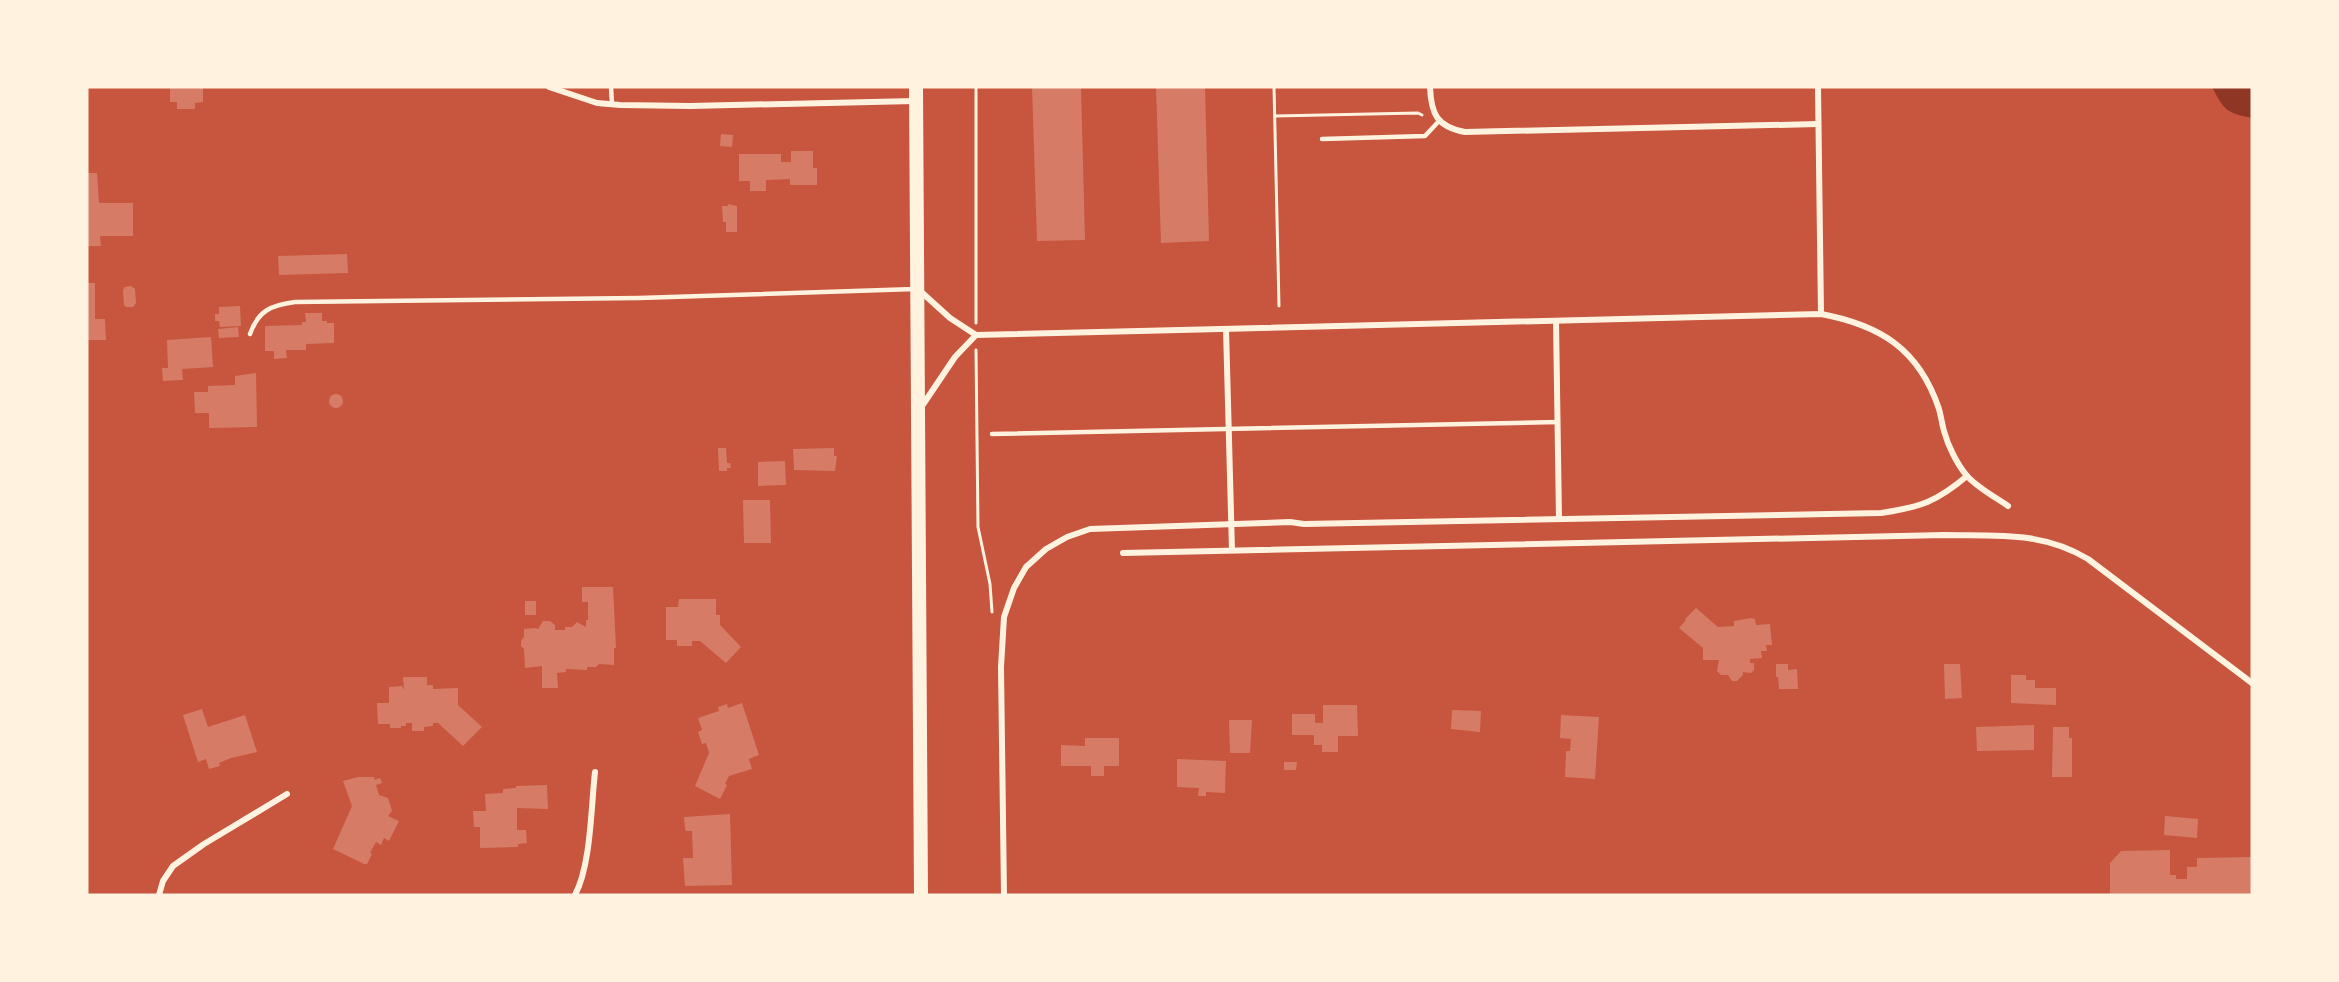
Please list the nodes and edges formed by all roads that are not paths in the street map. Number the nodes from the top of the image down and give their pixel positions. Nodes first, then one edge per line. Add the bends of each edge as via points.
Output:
1 (549, 87) edge
2 (611, 87) edge
3 (1430, 87) edge
4 (1818, 87) edge
5 (916, 94) edge
6 (612, 104) junction
7 (1438, 121) junction
8 (1818, 124) junction
9 (1322, 140) dead end
10 (918, 289) junction
11 (1821, 314) junction
12 (1556, 321) junction
13 (1226, 329) junction
14 (250, 334) dead end
15 (976, 335) junction
16 (919, 411) junction
17 (1558, 423) junction
18 (1228, 429) junction
19 (992, 434) dead end
20 (1967, 477) junction
21 (2008, 506) dead end
22 (1559, 519) junction
23 (1231, 523) junction
24 (1232, 550) junction
25 (1123, 553) dead end
26 (2252, 683) edge
27 (595, 772) dead end
28 (287, 794) dead end
29 (159, 895) edge
30 (575, 895) edge
31 (921, 895) edge
32 (1004, 895) edge

1 - 6 street
2 - 6 lane
3 - 7 street
4 - 8 street
5 - 6 street via 690,106
5 - 10 highway
7 - 8 street via 1465,132
7 - 9 lane via 1425,136
8 - 11 street
10 - 14 lane via 639,298 295,302 276,304 255,319
10 - 15 street
10 - 16 highway
11 - 12 street
11 - 20 street via 1866,325 1903,350 1930,388 1953,455
12 - 13 street
12 - 17 street
13 - 15 street
13 - 18 street
15 - 16 street via 955,357
16 - 31 highway
17 - 18 lane
17 - 22 street
18 - 19 lane
18 - 23 street
20 - 21 street
20 - 22 street via 1945,495 1925,504 1881,513
22 - 23 street
23 - 24 street
23 - 32 street via 1090,529 1066,537 1026,567 1004,617
24 - 25 street
24 - 26 street via 1944,535 2036,538 2069,548 2088,559
27 - 30 street via 586,855
28 - 29 street via 173,866

